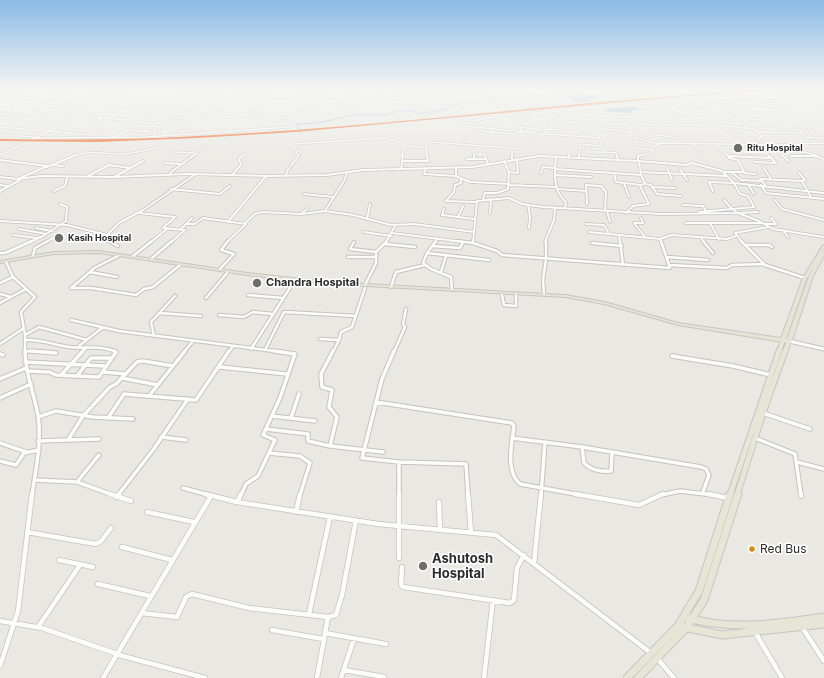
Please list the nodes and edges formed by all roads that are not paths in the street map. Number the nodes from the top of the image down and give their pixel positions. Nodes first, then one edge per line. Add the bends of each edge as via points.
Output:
1 (40, 121) edge
2 (72, 121) edge
3 (96, 121) edge
4 (133, 121) edge
5 (186, 121) edge
6 (289, 121) edge
7 (474, 121) edge
8 (551, 121) edge
9 (595, 121) edge
10 (623, 121) edge
11 (645, 121) edge
12 (673, 121) edge
13 (709, 121) edge
14 (497, 122) dead end
15 (582, 122) joint
16 (90, 123) dead end
17 (595, 124) junction
18 (626, 125) junction
19 (648, 125) junction
20 (652, 125) junction
21 (675, 125) junction
22 (713, 125) junction
23 (151, 126) junction
24 (459, 126) dead end
25 (551, 126) junction
26 (724, 126) junction
27 (783, 126) dead end
28 (795, 126) dead end
29 (0, 127) edge
30 (6, 127) junction
31 (475, 127) junction
32 (807, 127) dead end
33 (24, 128) junction
34 (480, 128) junction
35 (582, 128) junction
36 (596, 128) junction
37 (497, 129) junction
38 (748, 129) junction
39 (0, 130) edge
40 (104, 130) dead end
41 (546, 130) junction
42 (50, 131) junction
43 (144, 131) junction
44 (155, 132) junction
45 (521, 132) junction
46 (630, 132) junction
47 (759, 132) junction
48 (803, 133) junction
49 (21, 134) dead end
50 (544, 134) junction
51 (658, 135) junction
52 (733, 135) dead end
53 (154, 136) junction
54 (162, 136) junction
55 (561, 136) junction
56 (583, 137) junction
57 (587, 137) junction
58 (807, 137) junction
59 (35, 138) junction
60 (112, 138) junction
61 (600, 138) junction
62 (824, 138) edge
63 (529, 139) dead end
64 (650, 142) junction
65 (680, 143) junction
66 (694, 143) junction
67 (824, 143) edge
68 (660, 144) junction
69 (717, 144) junction
70 (815, 144) junction
71 (208, 145) dead end
72 (404, 145) junction
73 (524, 145) dead end
74 (587, 145) junction
75 (764, 145) junction
76 (769, 145) junction
77 (602, 146) junction
78 (158, 147) dead end
79 (569, 147) dead end
80 (425, 148) junction
81 (511, 149) junction
82 (652, 150) junction
83 (763, 150) junction
84 (777, 151) junction
85 (173, 152) dead end
86 (605, 152) junction
87 (700, 152) dead end
88 (196, 153) junction
89 (765, 153) junction
90 (246, 154) dead end
91 (0, 155) edge
92 (556, 156) junction
93 (728, 156) junction
94 (791, 156) dead end
95 (813, 156) junction
96 (569, 157) junction
97 (579, 158) junction
98 (772, 158) junction
99 (466, 159) dead end
100 (474, 159) junction
101 (486, 159) junction
102 (512, 159) junction
103 (517, 159) junction
104 (824, 159) edge
105 (618, 160) junction
106 (1, 161) edge
107 (143, 161) dead end
108 (402, 161) junction
109 (504, 161) junction
110 (639, 161) junction
111 (790, 161) dead end
112 (13, 162) junction
113 (755, 162) dead end
114 (165, 163) dead end
115 (776, 163) junction
116 (181, 164) junction
117 (488, 164) junction
118 (6, 165) dead end
119 (52, 165) junction
120 (63, 166) dead end
121 (779, 166) dead end
122 (47, 167) junction
123 (763, 167) dead end
124 (130, 168) junction
125 (426, 168) junction
126 (456, 168) junction
127 (555, 168) junction
128 (667, 168) dead end
129 (401, 169) junction
130 (680, 169) dead end
131 (509, 172) junction
132 (589, 172) junction
133 (641, 172) junction
134 (723, 172) junction
135 (731, 172) junction
136 (347, 173) junction
137 (541, 173) dead end
138 (669, 173) junction
139 (744, 173) junction
140 (799, 173) dead end
141 (169, 174) junction
142 (196, 174) junction
143 (614, 174) junction
144 (683, 174) junction
145 (232, 175) junction
146 (555, 175) junction
147 (641, 175) junction
148 (70, 176) junction
149 (88, 176) junction
150 (266, 176) junction
151 (286, 176) junction
152 (456, 176) junction
153 (728, 176) junction
154 (0, 177) edge
155 (114, 177) junction
156 (590, 177) junction
157 (461, 178) junction
158 (18, 179) junction
159 (22, 179) junction
160 (771, 179) junction
161 (672, 180) dead end
162 (687, 180) dead end
163 (742, 180) junction
164 (761, 180) junction
165 (802, 180) junction
166 (591, 181) dead end
167 (624, 183) junction
168 (734, 183) junction
169 (645, 184) junction
170 (747, 184) junction
171 (0, 185) edge
172 (509, 185) junction
173 (641, 185) junction
174 (761, 185) junction
175 (765, 185) junction
176 (9, 186) junction
177 (230, 186) dead end
178 (652, 187) junction
179 (556, 188) junction
180 (675, 188) dead end
181 (171, 189) junction
182 (564, 190) junction
183 (0, 191) edge
184 (54, 191) dead end
185 (587, 191) junction
186 (713, 191) dead end
187 (809, 191) junction
188 (824, 193) edge
189 (304, 194) dead end
190 (754, 194) dead end
191 (681, 196) dead end
192 (811, 196) junction
193 (333, 197) junction
194 (561, 197) junction
195 (628, 197) dead end
196 (824, 199) edge
197 (483, 200) junction
198 (491, 200) junction
199 (724, 200) dead end
200 (776, 200) dead end
201 (476, 202) junction
202 (60, 204) dead end
203 (370, 204) dead end
204 (587, 204) dead end
205 (528, 205) junction
206 (683, 205) dead end
207 (463, 206) dead end
208 (555, 208) junction
209 (565, 208) junction
210 (307, 209) dead end
211 (444, 209) dead end
212 (732, 209) junction
213 (325, 211) junction
214 (606, 211) junction
215 (706, 211) junction
216 (626, 212) junction
217 (758, 212) dead end
218 (138, 213) junction
219 (490, 213) dead end
220 (738, 213) junction
221 (301, 214) junction
222 (698, 214) junction
223 (458, 217) junction
224 (192, 218) dead end
225 (474, 218) junction
226 (641, 218) dead end
227 (771, 218) dead end
228 (367, 219) junction
229 (824, 220) edge
230 (0, 221) edge
231 (228, 222) junction
232 (610, 222) dead end
233 (245, 223) junction
234 (686, 223) dead end
235 (710, 223) junction
236 (61, 224) junction
237 (186, 224) junction
238 (396, 224) junction
239 (586, 224) dead end
240 (764, 224) junction
241 (769, 227) junction
242 (36, 228) dead end
243 (168, 228) junction
244 (528, 228) dead end
245 (19, 229) dead end
246 (180, 230) junction
247 (782, 230) junction
248 (52, 231) junction
249 (364, 232) dead end
250 (474, 232) junction
251 (589, 232) dead end
252 (46, 234) junction
253 (609, 234) junction
254 (13, 235) dead end
255 (107, 235) junction
256 (391, 235) junction
257 (619, 235) junction
258 (57, 236) dead end
259 (736, 236) junction
260 (645, 237) junction
261 (788, 237) dead end
262 (824, 237) edge
263 (37, 238) junction
264 (701, 238) junction
265 (437, 239) junction
266 (660, 239) junction
267 (719, 239) junction
268 (354, 242) dead end
269 (462, 242) junction
270 (473, 243) junction
271 (592, 243) dead end
272 (385, 244) junction
273 (746, 245) junction
274 (118, 246) dead end
275 (432, 246) junction
276 (622, 246) junction
277 (824, 246) edge
278 (415, 247) dead end
279 (772, 247) dead end
280 (376, 252) junction
281 (427, 252) junction
282 (824, 252) edge
283 (0, 253) edge
284 (713, 253) dead end
285 (33, 256) junction
286 (118, 256) junction
287 (133, 256) junction
288 (446, 256) junction
289 (348, 257) dead end
290 (376, 257) junction
291 (667, 257) junction
292 (152, 258) junction
293 (546, 259) junction
294 (489, 260) dead end
295 (708, 260) dead end
296 (6, 262) junction
297 (0, 263) edge
298 (623, 264) junction
299 (669, 264) junction
300 (764, 264) junction
301 (180, 265) junction
302 (425, 265) junction
303 (220, 269) junction
304 (90, 272) junction
305 (440, 272) junction
306 (227, 273) junction
307 (13, 277) junction
308 (117, 277) dead end
309 (806, 278) junction
310 (293, 282) junction
311 (0, 283) edge
312 (391, 286) junction
313 (365, 287) junction
314 (26, 289) junction
315 (452, 290) junction
316 (0, 294) edge
317 (544, 294) junction
318 (248, 295) dead end
319 (502, 295) junction
320 (516, 295) junction
321 (175, 296) dead end
322 (11, 297) junction
323 (206, 298) dead end
324 (283, 298) junction
325 (0, 303) edge
326 (406, 309) dead end
327 (159, 313) junction
328 (273, 314) junction
329 (219, 315) dead end
330 (201, 316) dead end
331 (356, 316) junction
332 (71, 320) dead end
333 (24, 328) junction
334 (102, 328) junction
335 (25, 335) junction
336 (154, 336) junction
337 (320, 339) dead end
338 (25, 340) junction
339 (87, 340) junction
340 (339, 340) junction
341 (193, 341) junction
342 (787, 342) junction
343 (0, 344) edge
344 (79, 346) junction
345 (233, 346) junction
346 (87, 347) junction
347 (250, 349) junction
348 (824, 349) edge
349 (265, 350) junction
350 (26, 351) junction
351 (56, 353) dead end
352 (672, 356) dead end
353 (112, 358) junction
354 (25, 362) junction
355 (71, 364) junction
356 (86, 365) junction
357 (106, 366) junction
358 (173, 366) junction
359 (220, 367) junction
360 (27, 370) junction
361 (103, 372) junction
362 (126, 374) junction
363 (287, 374) junction
364 (771, 375) junction
365 (61, 376) junction
366 (77, 376) junction
367 (0, 378) edge
368 (122, 378) junction
369 (31, 384) junction
370 (158, 385) junction
371 (299, 394) dead end
372 (149, 396) junction
373 (0, 398) edge
374 (188, 399) junction
375 (376, 402) junction
376 (763, 413) junction
377 (83, 416) junction
378 (272, 416) junction
379 (38, 417) junction
380 (108, 418) junction
381 (291, 418) junction
382 (133, 419) dead end
383 (315, 421) dead end
384 (266, 429) junction
385 (810, 429) dead end
386 (161, 437) junction
387 (512, 438) junction
388 (755, 438) junction
389 (99, 439) dead end
390 (68, 440) junction
391 (186, 440) dead end
392 (38, 441) junction
393 (545, 442) junction
394 (0, 443) edge
395 (330, 446) junction
396 (582, 447) junction
397 (39, 450) junction
398 (363, 450) junction
399 (26, 452) junction
400 (383, 452) dead end
401 (612, 452) junction
402 (269, 453) junction
403 (98, 455) dead end
404 (1, 462) edge
405 (399, 462) junction
406 (797, 462) junction
407 (824, 468) edge
408 (34, 480) junction
409 (77, 482) junction
410 (183, 488) dead end
411 (542, 488) junction
412 (703, 492) junction
413 (211, 496) junction
414 (801, 496) dead end
415 (116, 497) junction
416 (732, 500) junction
417 (131, 501) dead end
418 (237, 502) junction
419 (439, 502) dead end
420 (146, 512) dead end
421 (296, 512) junction
422 (330, 517) junction
423 (356, 520) junction
424 (194, 522) junction
425 (399, 526) junction
426 (111, 528) dead end
427 (440, 530) junction
428 (27, 532) junction
429 (471, 532) junction
430 (122, 547) dead end
431 (524, 555) junction
432 (399, 558) dead end
433 (58, 560) dead end
434 (172, 560) junction
435 (534, 563) junction
436 (80, 566) junction
437 (93, 567) dead end
438 (402, 567) dead end
439 (98, 584) dead end
440 (150, 596) junction
441 (493, 600) junction
442 (141, 613) junction
443 (309, 614) junction
444 (328, 617) junction
445 (684, 617) junction
446 (824, 617) edge
447 (0, 620) edge
448 (692, 620) junction
449 (14, 621) junction
450 (800, 624) junction
451 (824, 624) edge
452 (678, 626) junction
453 (38, 627) junction
454 (686, 628) junction
455 (272, 630) dead end
456 (754, 632) junction
457 (324, 636) junction
458 (354, 639) junction
459 (386, 644) dead end
460 (118, 654) junction
461 (652, 654) junction
462 (658, 659) junction
463 (824, 661) edge
464 (0, 666) edge
465 (344, 670) junction
466 (384, 677) edge
467 (103, 678) edge
468 (205, 678) edge
469 (317, 678) edge
470 (341, 678) edge
471 (484, 678) edge
472 (627, 678) edge
473 (638, 678) edge
474 (674, 678) edge
475 (782, 678) edge

1 - 33 street
2 - 42 street
3 - 16 street
4 - 23 street via 154,124
5 - 54 street
6 - 54 street via 286,123 290,127 285,128
7 - 31 street
8 - 25 street
9 - 17 street
10 - 18 street
11 - 19 street
12 - 21 street
13 - 22 street
14 - 37 street
15 - 25 street via 560,122
15 - 35 street
17 - 18 street
17 - 36 street
18 - 19 street
18 - 46 street
19 - 20 street
20 - 21 street
20 - 51 street
21 - 22 street
22 - 26 street
23 - 43 street
23 - 44 street via 162,127
24 - 31 street
25 - 41 street
26 - 38 street
26 - 52 street
27 - 38 street via 746,125
28 - 48 street
29 - 30 street
30 - 33 street
30 - 39 street
31 - 34 street
32 - 48 street via 815,133
33 - 42 street
34 - 37 street
34 - 45 street via 481,131 517,134
35 - 56 street
35 - 57 street via 586,129
36 - 46 street
36 - 61 street
37 - 45 street
38 - 47 street
40 - 42 street via 92,135
41 - 45 street via 520,127
41 - 50 street
41 - 55 street via 562,130
42 - 59 street
43 - 44 street
43 - 60 street via 127,130
44 - 53 street
45 - 50 street
46 - 64 street via 636,138
47 - 48 street
47 - 75 street via 762,137 757,139
48 - 58 street
49 - 59 street
50 - 55 street
50 - 63 street via 541,139
51 - 64 street via 659,138
51 - 65 street via 677,138
53 - 54 street
53 - 60 street
55 - 56 street
56 - 57 street
57 - 61 street
58 - 62 street
58 - 70 street
59 - 60 street
59 - 91 street
61 - 77 street
64 - 68 street
64 - 82 street via 634,142 637,149
65 - 66 street
65 - 68 street
66 - 69 street
66 - 87 street
67 - 70 street
68 - 82 street
69 - 75 street
69 - 93 street
70 - 76 street
71 - 88 street
72 - 80 street
72 - 108 street
72 - 151 street via 396,140 384,138 294,144 298,155 286,171
73 - 81 street via 522,148
74 - 77 street
74 - 86 street via 588,152
74 - 97 street via 580,144
75 - 76 street
75 - 83 street
76 - 84 street
77 - 86 street
78 - 119 street via 142,152 115,154 87,151
79 - 96 street
80 - 81 street via 431,142
80 - 108 street via 427,161
81 - 102 street
82 - 110 street via 638,156
83 - 89 street
83 - 89 street via 743,152
84 - 95 street via 806,152
84 - 111 street
85 - 88 street
86 - 105 street via 616,153
88 - 116 street
89 - 98 street
90 - 145 street via 239,159 241,164
92 - 96 street
92 - 103 street
92 - 127 street
93 - 98 street
93 - 139 street via 730,159 738,160
94 - 95 street
95 - 104 street
96 - 97 street
97 - 105 street
98 - 115 street
99 - 100 street
100 - 101 street
100 - 101 street via 475,153 484,154
101 - 117 street
102 - 103 street
102 - 109 street
103 - 131 street via 518,172
105 - 110 street
106 - 112 street
107 - 124 street
108 - 129 street
109 - 117 street
109 - 131 street
110 - 133 street
110 - 134 street via 687,165 692,162
112 - 118 street
112 - 122 street
113 - 115 street
114 - 116 street
115 - 121 street
116 - 141 street
117 - 126 street
119 - 120 street
119 - 122 street
122 - 158 street
123 - 160 street
124 - 149 street via 109,165
124 - 155 street
125 - 126 street
125 - 129 street
125 - 152 street via 424,174
126 - 152 street
127 - 132 street
127 - 137 street via 543,167
127 - 146 street
128 - 138 street
129 - 136 street
130 - 144 street
131 - 172 street
132 - 143 street
132 - 156 street
133 - 138 street
133 - 147 street
134 - 135 street
134 - 153 street
135 - 139 street
135 - 163 street
136 - 151 street
136 - 193 street
138 - 144 street
138 - 161 street
139 - 164 street via 755,172
140 - 165 street via 805,180
141 - 142 street
141 - 155 street
142 - 145 street
142 - 181 street
143 - 147 street
143 - 167 street via 616,182
144 - 153 street
144 - 162 street
145 - 150 street
146 - 156 street
146 - 179 street
147 - 169 street
148 - 149 street
148 - 159 street
148 - 184 street via 66,185
149 - 155 street
150 - 151 street
150 - 231 street
152 - 157 street
153 - 168 street
154 - 158 street
156 - 166 street
157 - 172 street via 476,183
157 - 201 street via 461,183 455,185 454,192 446,201
158 - 159 street
159 - 176 street
160 - 164 street
160 - 165 street
163 - 164 street
163 - 170 street
164 - 175 street
165 - 187 street
167 - 173 street
167 - 195 street
168 - 170 street
168 - 186 street via 709,182
168 - 212 street via 740,194 748,196 754,206
169 - 173 street
169 - 178 street
170 - 174 street
170 - 190 street
171 - 176 street
172 - 179 street
172 - 197 street via 507,190 485,193
173 - 216 street via 649,204 637,204
174 - 175 street
174 - 192 street via 766,192
175 - 187 street
176 - 183 street
177 - 181 street via 220,194
178 - 180 street
178 - 191 street via 658,194
179 - 182 street
179 - 194 street
181 - 218 street
182 - 185 street
182 - 194 street via 564,196
185 - 204 street
185 - 214 street via 586,185 601,186 606,192
187 - 188 street
187 - 192 street
189 - 193 street
192 - 196 street
193 - 213 street
194 - 209 street via 566,202
197 - 198 street
197 - 201 street
198 - 205 street via 512,198
198 - 219 street
199 - 212 street
200 - 229 street via 782,209
201 - 225 street
202 - 236 street via 67,208 68,219
203 - 228 street
205 - 208 street
205 - 244 street
206 - 215 street via 703,206
207 - 223 street
208 - 209 street
208 - 293 street via 554,220 545,243
209 - 214 street
210 - 221 street
211 - 223 street via 441,215
212 - 215 street
212 - 220 street
213 - 221 street
213 - 228 street
214 - 216 street
214 - 232 street
215 - 222 street
216 - 222 street
217 - 220 street
218 - 243 street via 175,217 163,228
218 - 255 street via 119,223
220 - 222 street
220 - 240 street
221 - 233 street via 262,212
223 - 225 street
224 - 237 street
225 - 250 street
226 - 260 street via 643,223 634,223
227 - 240 street via 776,224
228 - 238 street
230 - 236 street
231 - 233 street
231 - 237 street via 203,218 195,224
233 - 303 street via 221,248 234,254
234 - 235 street
235 - 240 street
235 - 267 street
236 - 248 street
236 - 255 street
237 - 246 street
238 - 250 street
238 - 256 street
239 - 253 street via 604,225
240 - 241 street
241 - 247 street
241 - 259 street via 736,232
242 - 248 street
243 - 246 street
243 - 287 street
245 - 252 street
246 - 292 street via 184,230
247 - 261 street
247 - 262 street
248 - 252 street
249 - 256 street
250 - 270 street
251 - 253 street
252 - 263 street
253 - 257 street
254 - 263 street
255 - 274 street via 109,241
256 - 265 street
256 - 272 street
257 - 260 street
257 - 276 street
258 - 285 street via 35,248
259 - 267 street
259 - 273 street
260 - 266 street
263 - 283 street
264 - 266 street via 674,235
264 - 267 street
264 - 284 street
265 - 269 street
265 - 275 street
266 - 291 street
268 - 280 street via 350,249
269 - 270 street
269 - 275 street via 460,248
270 - 293 street via 502,255
271 - 276 street
272 - 278 street
272 - 280 street
273 - 279 street
273 - 300 street
275 - 281 street
276 - 298 street
277 - 309 highway
280 - 290 street
281 - 288 street
281 - 302 street via 423,263
282 - 342 highway via 810,276
285 - 287 highway via 86,251
285 - 297 highway
286 - 296 highway via 63,254
286 - 301 highway
286 - 304 street
287 - 292 highway
288 - 294 street
288 - 305 street
289 - 290 street
290 - 313 street via 374,269
291 - 295 street
291 - 299 street
292 - 303 highway
293 - 298 street
293 - 317 street
296 - 297 highway
296 - 307 street
298 - 299 street via 670,268
299 - 300 street via 727,268 732,265
300 - 309 street
301 - 304 street via 153,287 144,289 136,295 91,288 71,288
301 - 306 highway
302 - 305 street
302 - 312 street via 396,272
303 - 313 highway
304 - 308 street
305 - 315 street via 451,277
306 - 310 highway
306 - 323 street
307 - 311 street
307 - 314 street
309 - 342 highway
310 - 313 highway
310 - 324 street
312 - 313 highway
312 - 315 highway
313 - 319 highway
313 - 331 street
314 - 322 street
314 - 333 street via 35,297 21,312
315 - 317 highway
316 - 322 street
317 - 342 highway via 591,300 678,324
318 - 324 street
319 - 320 highway
319 - 320 street via 504,305 508,307 516,306
320 - 342 highway via 584,302 685,328
321 - 327 street
322 - 325 street
324 - 328 street
326 - 375 street via 404,327 382,379
327 - 330 street
327 - 336 street via 151,324
328 - 329 street via 253,312 244,317
328 - 347 street
331 - 340 street via 353,326 341,332
331 - 349 street via 284,312
332 - 334 street
333 - 335 street
333 - 343 street
334 - 336 street
334 - 339 street
335 - 338 street
335 - 339 street via 39,327
336 - 341 street
337 - 340 street
338 - 344 street via 40,339 67,347
338 - 350 street
339 - 344 street
340 - 395 street via 321,374 322,387 332,390 329,407 337,417
341 - 345 street
341 - 358 street
342 - 348 street
342 - 364 main road
342 - 376 main road
344 - 346 street
345 - 347 street
345 - 359 street
346 - 353 street via 116,352
346 - 355 street
347 - 349 street
349 - 363 street via 295,354
350 - 351 street
350 - 354 street
352 - 364 street
353 - 356 street via 92,357
353 - 357 street
354 - 355 street
354 - 360 street
355 - 356 street
355 - 365 street
356 - 357 street
356 - 366 street
357 - 361 street
358 - 362 street via 140,360
358 - 370 street
359 - 363 street
359 - 374 street via 196,400
360 - 365 street
360 - 367 street
360 - 369 street
361 - 362 street
361 - 366 street via 99,377
362 - 368 street
363 - 378 street
364 - 416 main road
365 - 366 street
368 - 370 street
368 - 377 street
369 - 373 street
369 - 379 street
370 - 372 street
371 - 381 street
372 - 374 street
372 - 380 street via 122,395
374 - 386 street
375 - 387 street via 510,422 514,426
375 - 398 street
376 - 385 street
376 - 388 main road
377 - 379 street via 56,411
377 - 380 street
377 - 390 street
378 - 381 street
378 - 384 street
379 - 392 street
380 - 382 street
381 - 383 street
384 - 395 street via 308,434 308,441
384 - 402 street via 264,436 275,439
386 - 391 street
386 - 415 street
387 - 393 street
387 - 411 street via 510,459 512,474 516,481
388 - 406 street via 793,452
388 - 416 main road
389 - 390 street
390 - 392 street
392 - 397 street
393 - 396 street
393 - 411 street
394 - 399 street
395 - 398 street
396 - 401 street
396 - 401 street via 584,463 588,467 608,472 612,471
397 - 399 street
397 - 408 street
398 - 400 street
398 - 405 street via 363,459
399 - 404 street via 16,465
401 - 412 street via 706,469 709,475
402 - 418 street via 258,476 246,484
402 - 421 street via 300,456 309,460
403 - 409 street
405 - 425 street
405 - 429 street via 466,465
406 - 407 street
406 - 414 street
408 - 409 street
408 - 428 street
409 - 415 street
410 - 413 street
411 - 412 street via 639,505 670,492
411 - 435 street
412 - 416 street
413 - 418 street
413 - 424 street
415 - 417 street
416 - 445 main road via 699,591
416 - 448 main road via 711,581 704,600
418 - 421 street
419 - 427 street
420 - 424 street
421 - 422 street
422 - 423 street
422 - 443 street
423 - 425 street
423 - 444 street via 338,612
424 - 434 street
425 - 427 street
425 - 432 street
426 - 428 street via 96,544
427 - 429 street
428 - 449 street via 18,610
429 - 431 street via 496,535
430 - 434 street
431 - 435 street
431 - 441 street via 517,568 513,602
433 - 436 street
434 - 440 street
435 - 461 street
436 - 437 street
436 - 453 street
438 - 441 street via 403,587
439 - 440 street
440 - 442 street
441 - 471 street
442 - 443 street via 177,618 186,598 192,594 249,608
442 - 460 street
443 - 444 street
444 - 457 street
445 - 448 main road
445 - 452 main road
446 - 450 main road
447 - 449 street
448 - 450 main road via 718,626
448 - 454 main road
449 - 453 street
449 - 464 street
450 - 451 main road
450 - 456 main road
450 - 463 street
452 - 454 main road
452 - 461 main road
453 - 460 street
454 - 456 main road via 722,635
454 - 462 main road
455 - 457 street
456 - 475 street
457 - 458 street
457 - 469 street
458 - 459 street
458 - 465 street
460 - 467 street
460 - 468 street
461 - 462 street
461 - 472 main road
462 - 473 main road
462 - 474 street
465 - 466 street
465 - 470 street

